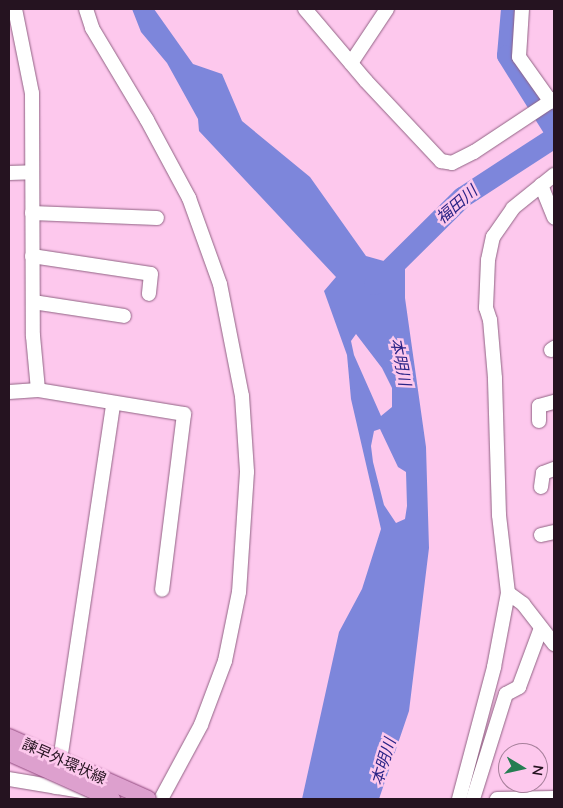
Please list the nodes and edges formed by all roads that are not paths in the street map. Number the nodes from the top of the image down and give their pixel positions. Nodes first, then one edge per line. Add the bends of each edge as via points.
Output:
1 (15, 9) edge
2 (86, 9) edge
3 (305, 9) edge
4 (388, 9) edge
5 (522, 9) edge
6 (351, 63) junction
7 (552, 100) edge
8 (32, 172) junction
9 (9, 173) edge
10 (554, 175) edge
11 (541, 185) junction
12 (32, 213) junction
13 (157, 218) dead end
14 (554, 218) edge
15 (32, 256) junction
16 (149, 294) dead end
17 (33, 302) junction
18 (124, 316) dead end
19 (38, 390) junction
20 (9, 392) edge
21 (554, 402) edge
22 (113, 404) junction
23 (539, 422) dead end
24 (554, 470) edge
25 (541, 487) dead end
26 (162, 590) dead end
27 (508, 594) junction
28 (541, 628) junction
29 (554, 644) edge
30 (9, 737) edge
31 (9, 753) edge
32 (9, 779) edge
33 (56, 787) junction
34 (108, 797) edge
35 (554, 798) edge
36 (148, 799) edge
37 (161, 799) edge
38 (459, 799) edge
39 (473, 799) edge
40 (497, 799) edge

1 - 8 street via 32,93
2 - 37 street via 92,28 189,198 220,284 242,396 247,472 239,592 225,661 200,725
3 - 6 street
4 - 6 street
5 - 7 street via 519,57
6 - 7 street via 441,161 452,163 474,152
8 - 9 street
8 - 12 street
10 - 11 street
11 - 14 street
11 - 27 street via 512,208 493,237 488,260 486,308 495,378 499,516
12 - 13 street
12 - 15 street
15 - 16 street via 151,274
15 - 17 street
17 - 18 street
17 - 19 street
19 - 20 street
19 - 22 street
21 - 23 street via 539,406
22 - 26 street via 184,414
22 - 33 street
24 - 25 street via 543,473
27 - 28 street via 523,604
27 - 38 street via 494,667
28 - 29 street
28 - 39 street via 519,687 506,694
30 - 36 main road, 諫早外環状線, bridge
31 - 34 main road, 諫早外環状線, bridge
32 - 33 street
33 - 34 street
35 - 40 street

